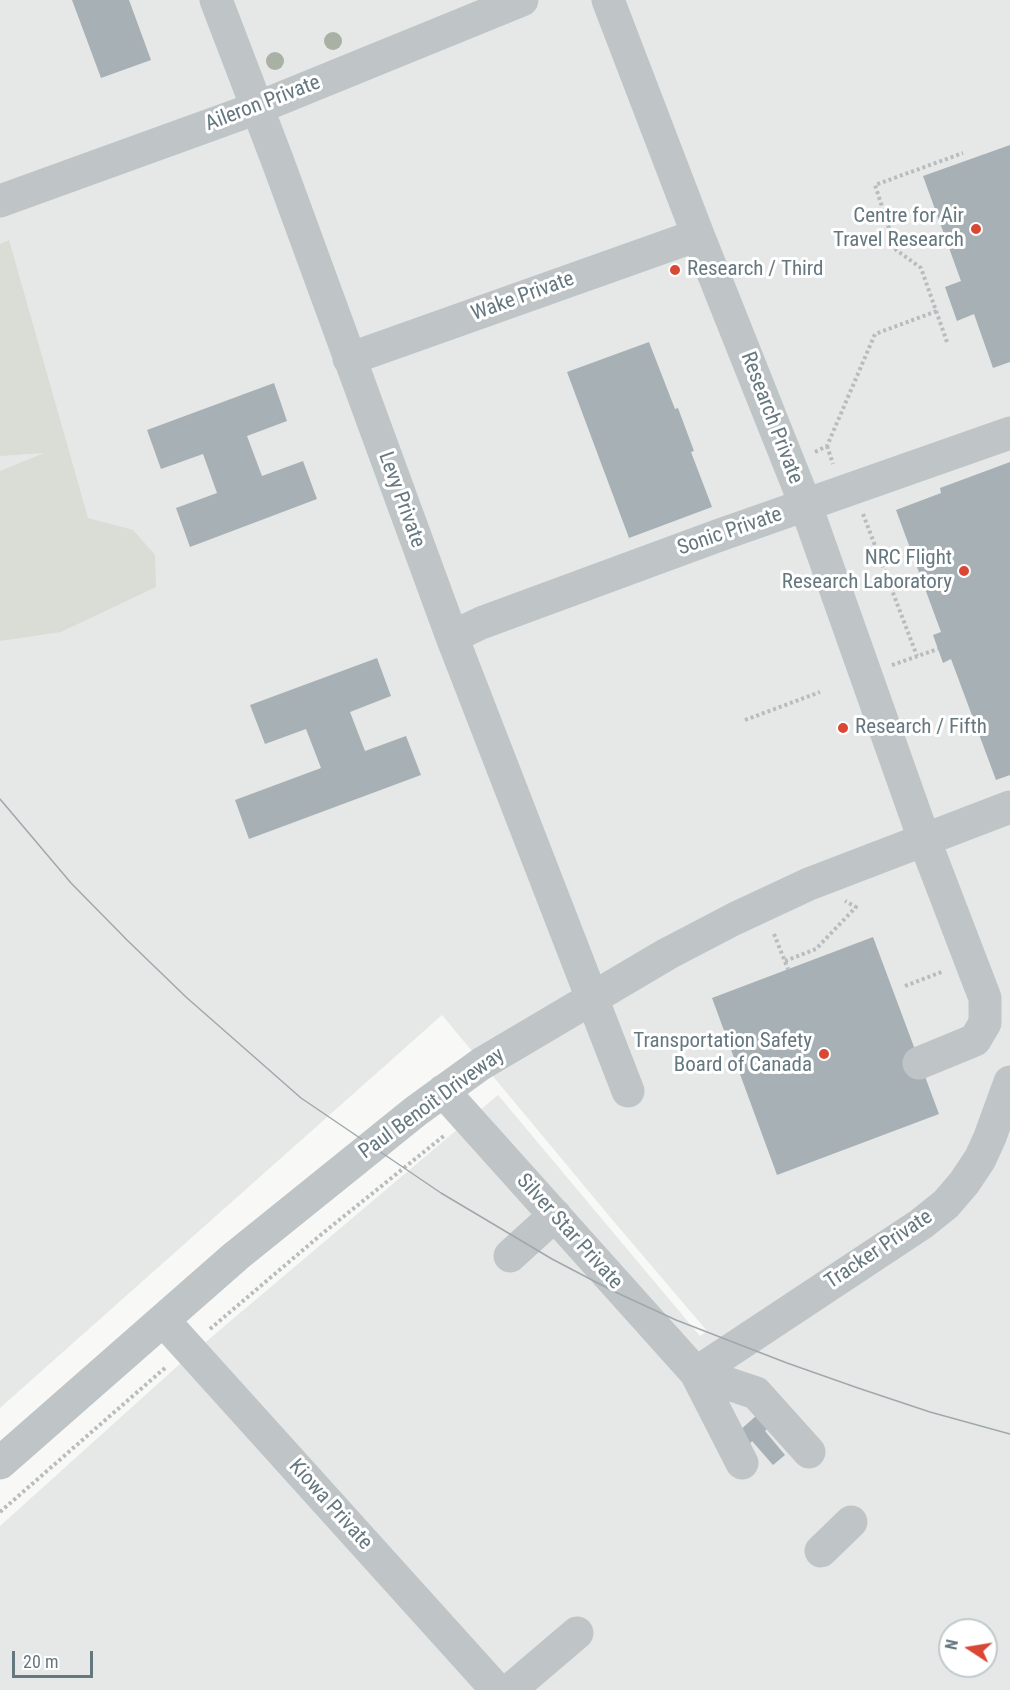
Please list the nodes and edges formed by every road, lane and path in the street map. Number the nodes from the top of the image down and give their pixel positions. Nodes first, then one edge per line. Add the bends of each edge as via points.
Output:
1 (216, 0) edge
2 (522, 0) edge
3 (608, 0) edge
4 (257, 108) junction
5 (963, 153) dead end
6 (0, 201) edge
7 (698, 235) junction
8 (937, 311) junction
9 (947, 342) dead end
10 (349, 359) junction
11 (1010, 433) edge
12 (827, 446) junction
13 (789, 463) junction
14 (848, 490) junction
15 (806, 506) junction
16 (452, 637) junction
17 (938, 649) dead end
18 (917, 656) junction
19 (888, 667) dead end
20 (820, 692) dead end
21 (745, 720) dead end
22 (1010, 807) edge
23 (924, 839) junction
24 (809, 884) junction
25 (764, 905) junction
26 (971, 961) junction
27 (785, 962) junction
28 (788, 969) dead end
29 (906, 986) dead end
30 (592, 998) junction
31 (919, 1063) dead end
32 (1010, 1082) edge
33 (443, 1091) junction
34 (628, 1091) dead end
35 (467, 1117) junction
36 (555, 1215) junction
37 (510, 1256) dead end
38 (163, 1320) junction
39 (188, 1348) junction
40 (696, 1373) junction
41 (809, 1452) dead end
42 (0, 1463) edge
43 (742, 1463) dead end
44 (0, 1512) edge
45 (852, 1522) dead end
46 (821, 1551) dead end
47 (577, 1633) dead end
48 (497, 1690) edge
49 (510, 1690) edge

1 - 4 street, Levy Private
2 - 4 street, Aileron Private
3 - 7 street, Research Private
4 - 6 street, Aileron Private
4 - 10 street, Levy Private
5 - 8 path via 876,185 896,250 921,268
7 - 10 street, Wake Private
7 - 13 street, Research Private
8 - 9 path
8 - 12 path via 875,334
10 - 16 street, Levy Private
11 - 14 street, Sonic Private
12 - 13 path
12 - 14 path via 837,474
13 - 15 street, Research Private
14 - 15 street, Sonic Private
14 - 18 path via 866,517
15 - 16 street, Sonic Private via 708,539
15 - 23 street, Research Private
16 - 30 street, Levy Private
17 - 18 path
18 - 19 path
20 - 21 path
22 - 23 street, Paul Benoit Driveway
23 - 24 street, Paul Benoit Driveway
23 - 26 street, Research Private
24 - 25 street, Paul Benoit Driveway
24 - 27 path via 856,907 816,950
25 - 27 path
25 - 30 street, Paul Benoit Driveway via 667,954
26 - 29 path
26 - 31 street, Research Private via 985,998 981,1032 975,1041
27 - 28 path
30 - 33 street, Paul Benoit Driveway
30 - 34 street, Levy Private
32 - 40 street, Tracker Private via 980,1159 946,1204
33 - 35 street, Silver Star Private
33 - 38 street, Paul Benoit Driveway via 236,1256
35 - 36 street, Silver Star Private
35 - 39 path
36 - 37 street
36 - 40 street, Silver Star Private
38 - 39 street, Kiowa Private
38 - 42 street, Paul Benoit Driveway
39 - 44 path
39 - 48 street, Kiowa Private
40 - 41 street via 756,1393
40 - 43 street, Silver Star Private
45 - 46 street
47 - 49 street

